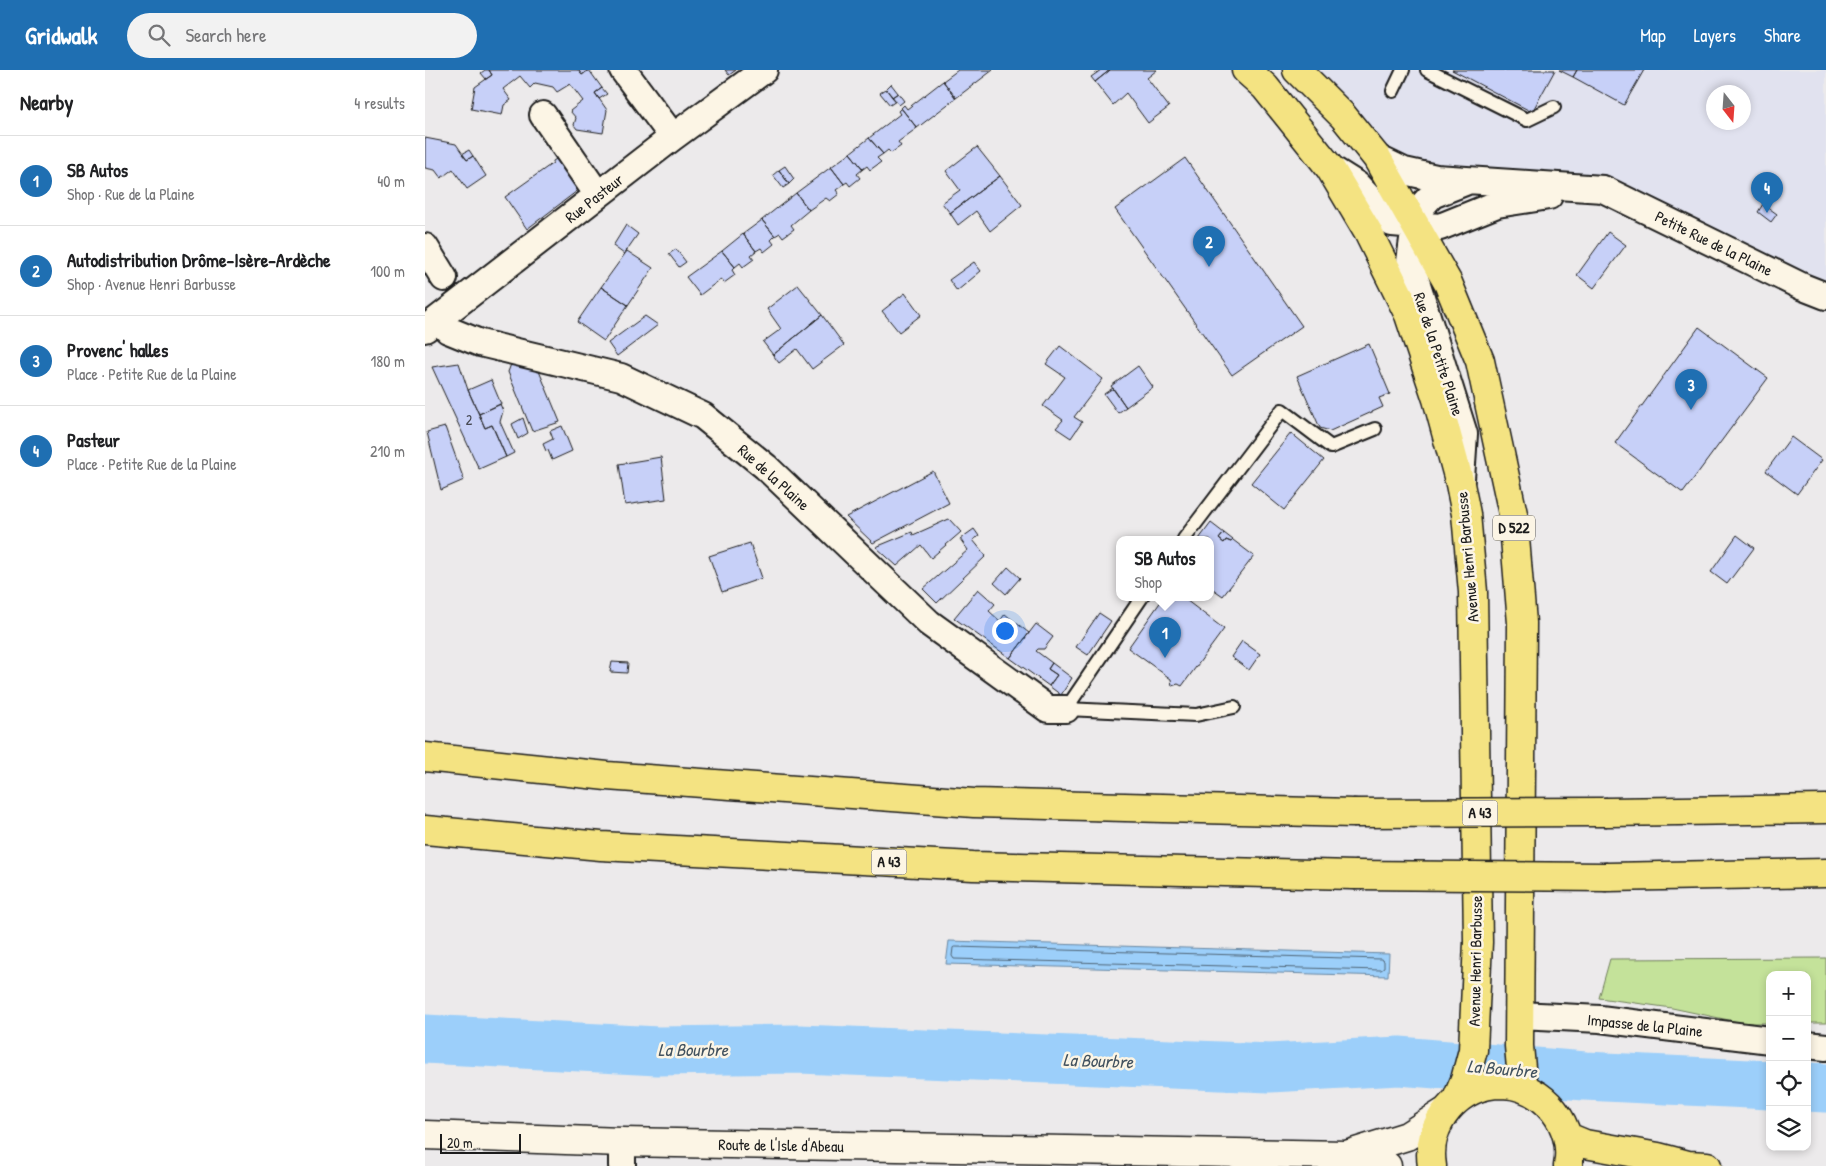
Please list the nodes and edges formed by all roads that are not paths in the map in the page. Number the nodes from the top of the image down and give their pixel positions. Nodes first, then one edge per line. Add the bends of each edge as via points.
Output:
1 (623, 70) edge
2 (764, 70) edge
3 (1246, 70) edge
4 (1297, 70) edge
5 (1403, 70) edge
6 (1427, 70) edge
7 (1393, 91) dead end
8 (1554, 107) dead end
9 (543, 115) dead end
10 (673, 137) junction
11 (1377, 158) junction
12 (1330, 168) junction
13 (1468, 181) junction
14 (1603, 188) junction
15 (598, 195) junction
16 (1481, 210) junction
17 (1415, 224) junction
18 (425, 247) edge
19 (444, 278) dead end
20 (1449, 283) junction
21 (1826, 296) edge
22 (431, 324) edge
23 (1375, 430) dead end
24 (1460, 484) junction
25 (1186, 536) edge
26 (1139, 601) edge
27 (1234, 707) dead end
28 (1065, 709) junction
29 (425, 757) edge
30 (1826, 810) edge
31 (425, 830) edge
32 (1826, 873) edge
33 (1519, 1015) junction
34 (1766, 1040) edge
35 (1811, 1045) edge
36 (1826, 1047) edge
37 (1524, 1084) junction
38 (1455, 1098) junction
39 (425, 1135) edge
40 (1568, 1137) junction
41 (622, 1154) edge
42 (1346, 1155) junction
43 (1191, 1159) edge
44 (1387, 1166) edge
45 (1432, 1166) edge
46 (1568, 1166) edge
47 (1693, 1166) edge

1 - 10 street
2 - 10 street, Rue Pasteur
3 - 12 main road, Avenue Henri Barbusse / D 522 via 1265,87
4 - 11 main road, D 522 via 1343,116
5 - 7 lane
6 - 8 lane via 1527,120
9 - 15 street
10 - 15 street, Rue Pasteur
11 - 13 street, Rue de la Petite Plaine via 1405,171
11 - 17 main road, D 522
12 - 17 street, Rue de la Petite Plaine via 1357,185 1392,223
12 - 24 main road, Avenue Henri Barbusse / D 522 via 1368,232 1409,315 1437,399
13 - 14 street, Rue de la Petite Plaine
13 - 17 street, Rue de la Petite Plaine via 1432,195 1421,207
14 - 16 street, Rue de la Petite Plaine via 1497,204
14 - 21 street, Petite Rue de la Plaine
15 - 22 street, Rue Pasteur
16 - 17 street, Rue de la Petite Plaine via 1441,227
16 - 20 street, Rue de la Petite Plaine via 1456,225 1445,239 1442,258
17 - 20 main road, D 522
17 - 24 street, Rue de la Petite Plaine via 1410,262 1464,434
18 - 19 street
20 - 33 main road, D 522 via 1480,361 1513,514 1522,623
22 - 28 street, Rue de la Plaine via 480,343 621,377 703,416 766,467 929,623 1048,709
23 - 25 lane via 1331,447 1282,410
24 - 38 main road, Avenue Henri Barbusse / D 522 via 1473,592 1478,942 1473,1050
26 - 28 lane
27 - 28 lane via 1196,715
29 - 30 main road, A 43, bridge via 607,776 974,803 1353,813
31 - 32 main road, A 43, bridge via 601,846 973,866 1353,875 1607,877
33 - 34 street, Impasse de la Plaine via 1601,1019
33 - 37 main road, D 522
35 - 36 street
37 - 38 main road via 1478,1088
37 - 40 main road via 1545,1100 1559,1117
38 - 42 street, Route de l'Isle d'Abeau via 1407,1136
38 - 45 main road, Avenue Henri Barbusse via 1433,1133
39 - 41 street, Route de l'Isle d'Abeau
40 - 46 main road
40 - 47 main road via 1585,1144
41 - 43 street, Route de l'Isle d'Abeau
42 - 43 street, Route de l'Isle d'Abeau
42 - 44 street, Route de l'Isle d'Abeau

